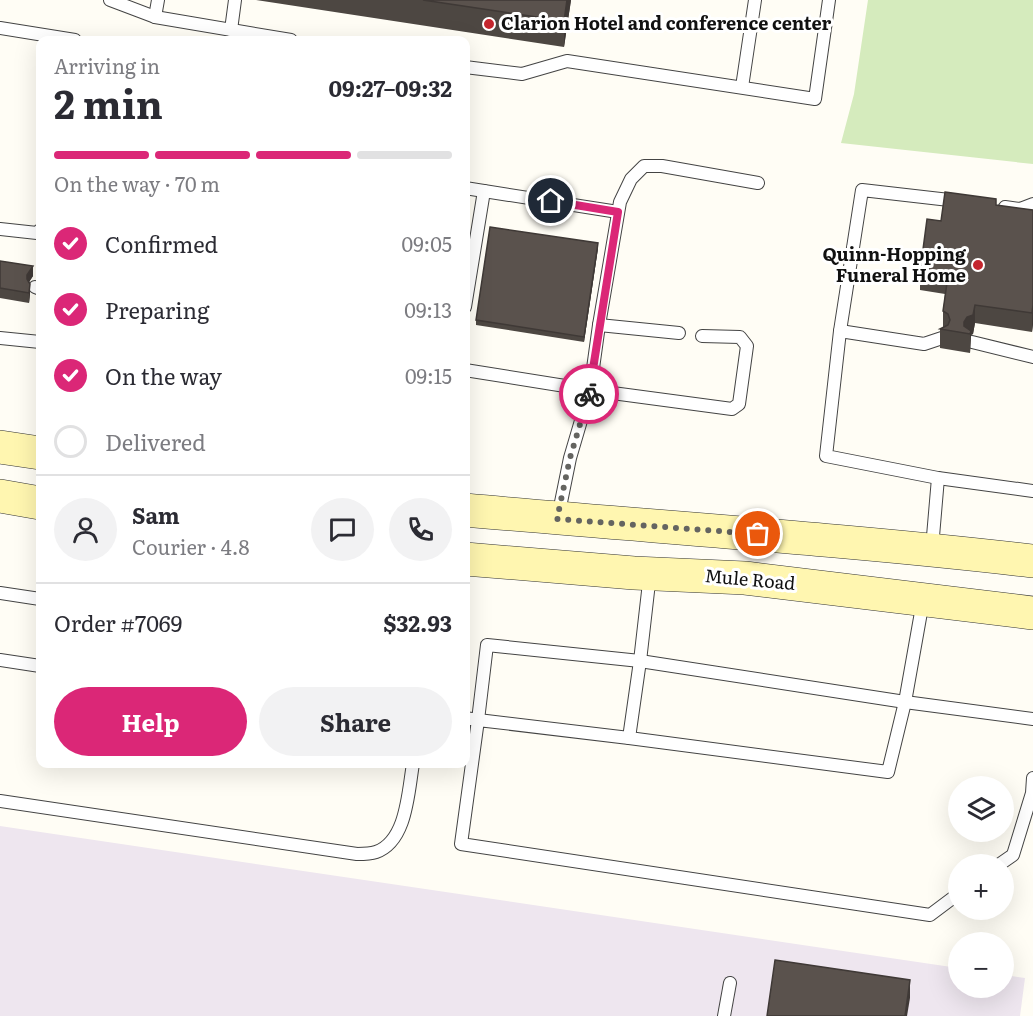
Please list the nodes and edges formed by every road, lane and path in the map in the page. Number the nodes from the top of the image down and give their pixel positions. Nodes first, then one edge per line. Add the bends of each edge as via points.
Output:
1 (110, 0) edge
2 (158, 0) edge
3 (235, 0) edge
4 (755, 0) edge
5 (829, 0) edge
6 (155, 17) junction
7 (0, 28) edge
8 (231, 30) junction
9 (50, 36) edge
10 (267, 36) edge
11 (470, 68) edge
12 (742, 87) junction
13 (758, 183) dead end
14 (470, 189) edge
15 (484, 191) junction
16 (975, 203) edge
17 (1033, 204) edge
18 (998, 206) edge
19 (618, 212) junction
20 (0, 229) edge
21 (36, 233) edge
22 (470, 276) edge
23 (599, 325) junction
24 (840, 331) junction
25 (679, 333) dead end
26 (702, 336) dead end
27 (0, 338) edge
28 (942, 338) edge
29 (36, 342) edge
30 (972, 342) edge
31 (1033, 357) edge
32 (470, 371) edge
33 (590, 390) junction
34 (0, 447) edge
35 (36, 452) edge
36 (938, 478) junction
37 (1033, 491) edge
38 (0, 496) edge
39 (36, 502) edge
40 (470, 510) edge
41 (557, 519) junction
42 (931, 549) junction
43 (470, 559) edge
44 (1033, 561) edge
45 (650, 573) junction
46 (0, 593) edge
47 (36, 598) edge
48 (924, 600) junction
49 (1033, 613) edge
50 (0, 660) edge
51 (640, 661) junction
52 (36, 665) edge
53 (905, 702) junction
54 (470, 719) edge
55 (1033, 719) edge
56 (478, 720) junction
57 (629, 738) junction
58 (412, 768) edge
59 (1033, 778) edge
60 (0, 801) edge
61 (1013, 854) edge
62 (948, 902) edge
63 (730, 983) dead end
64 (724, 1016) edge

1 - 6 lane
2 - 6 lane
3 - 8 lane
4 - 12 lane
5 - 12 lane via 815,99
6 - 8 lane
7 - 9 lane
8 - 10 lane
11 - 12 lane via 522,74 567,61
13 - 19 lane via 644,166 631,179
14 - 15 lane
15 - 19 lane
15 - 22 lane
16 - 24 lane via 862,190
17 - 18 lane via 1020,209
19 - 23 lane
20 - 21 lane
23 - 25 lane
23 - 33 lane
24 - 28 lane via 924,344
24 - 36 lane via 826,456
26 - 33 lane via 740,337 747,346 739,404 732,410
27 - 29 lane
30 - 31 lane
32 - 33 lane
33 - 41 lane
34 - 35 main road
36 - 37 lane
36 - 42 lane
38 - 39 main road
40 - 41 main road
41 - 42 main road
42 - 44 main road
42 - 48 main road
43 - 45 main road, Mule Road
45 - 48 main road, Mule Road via 768,580
45 - 51 lane
46 - 47 lane
48 - 49 main road, Mule Road
48 - 53 lane
50 - 52 lane
51 - 53 lane
51 - 56 lane via 487,645
51 - 57 lane
53 - 55 lane
53 - 57 lane via 888,772
54 - 56 lane
56 - 57 lane
56 - 62 lane via 461,844 930,915
58 - 60 lane via 398,836 376,852 357,854
59 - 61 lane
63 - 64 lane

